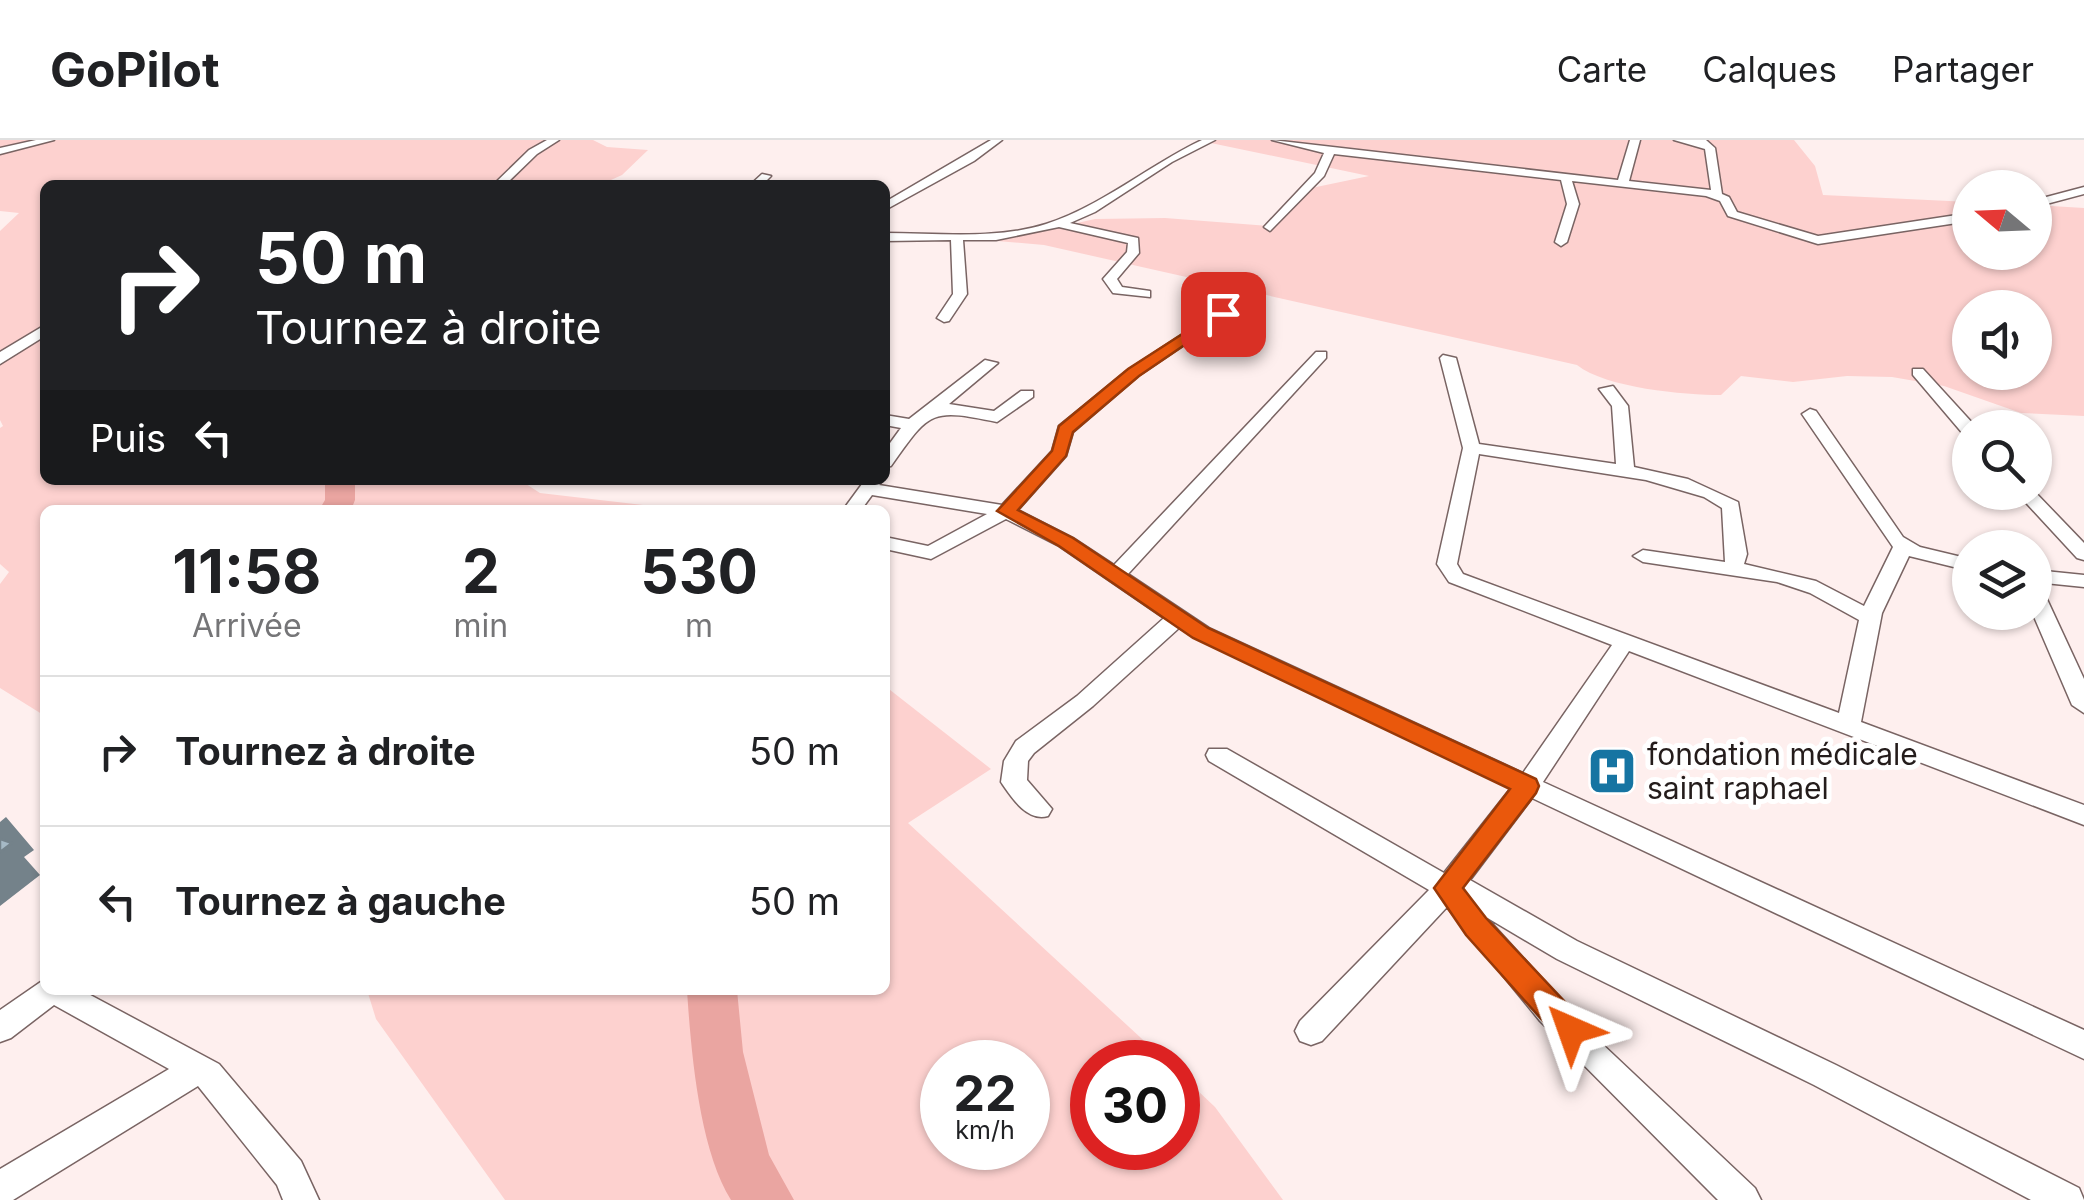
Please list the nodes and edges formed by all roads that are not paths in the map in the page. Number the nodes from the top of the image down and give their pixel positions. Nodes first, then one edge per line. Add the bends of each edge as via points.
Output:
1 (48, 140) edge
2 (554, 140) edge
3 (997, 140) edge
4 (1210, 140) edge
5 (1277, 140) edge
6 (1635, 140) edge
7 (1679, 140) edge
8 (1172, 142) edge
9 (1188, 150) junction
10 (1330, 150) junction
11 (0, 151) edge
12 (766, 176) dead end
13 (1566, 176) junction
14 (505, 180) edge
15 (762, 180) edge
16 (1623, 181) junction
17 (2084, 190) edge
18 (1718, 196) junction
19 (2052, 199) edge
20 (890, 204) edge
21 (1952, 220) edge
22 (1057, 223) junction
23 (1270, 228) dead end
24 (957, 235) junction
25 (890, 237) edge
26 (1561, 242) dead end
27 (1145, 294) dead end
28 (1223, 314) dead end
29 (944, 318) dead end
30 (40, 332) edge
31 (1322, 355) dead end
32 (0, 358) edge
33 (1448, 358) dead end
34 (990, 363) dead end
35 (1918, 372) dead end
36 (1607, 389) dead end
37 (1028, 394) dead end
38 (931, 410) junction
39 (1952, 410) edge
40 (1810, 414) dead end
41 (890, 421) edge
42 (912, 425) junction
43 (1472, 448) junction
44 (890, 455) edge
45 (1626, 473) junction
46 (872, 485) edge
47 (856, 505) edge
48 (2041, 510) edge
49 (1006, 511) junction
50 (890, 544) edge
51 (1902, 546) junction
52 (2084, 554) edge
53 (1643, 556) dead end
54 (1952, 560) edge
55 (1734, 566) junction
56 (1116, 575) junction
57 (2052, 578) edge
58 (2084, 581) edge
59 (1870, 616) junction
60 (1177, 618) junction
61 (2051, 630) edge
62 (1625, 641) junction
63 (2084, 705) edge
64 (1848, 725) junction
65 (1218, 755) dead end
66 (1526, 786) junction
67 (1039, 809) dead end
68 (2084, 815) edge
69 (1450, 885) junction
70 (45, 995) edge
71 (61, 995) edge
72 (0, 1028) edge
73 (1311, 1031) dead end
74 (2084, 1045) edge
75 (199, 1068) junction
76 (0, 1188) edge
77 (301, 1200) edge
78 (1744, 1200) edge
79 (2067, 1200) edge

1 - 11 street
2 - 14 street
3 - 20 street via 962,168
4 - 9 street
5 - 10 street
6 - 16 street
7 - 18 street via 1710,148
8 - 9 street
9 - 22 street via 1091,210
10 - 13 street
10 - 23 street via 1320,174
12 - 15 street
13 - 16 street
13 - 26 street via 1573,204
16 - 18 street
17 - 19 street
18 - 21 street via 1746,221 1818,240
22 - 24 street via 1027,232
22 - 27 street via 1134,241 1133,252 1110,279 1118,290
24 - 25 street
24 - 29 street via 960,294
28 - 49 street via 1134,373 1065,430 1060,452
30 - 32 street
31 - 56 street
33 - 43 street
34 - 38 street
35 - 39 street
36 - 45 street via 1620,406
37 - 38 street via 997,417
38 - 42 street
40 - 51 street
41 - 42 street
42 - 44 street
43 - 45 street
43 - 62 street via 1448,570
45 - 55 street via 1722,499 1730,506
46 - 47 street
46 - 49 street
48 - 52 street
49 - 50 street via 932,553
49 - 56 street
51 - 54 street
51 - 59 street
53 - 55 street via 1687,566
55 - 59 street via 1802,582
56 - 60 street
57 - 58 street
59 - 64 street
60 - 66 street
60 - 67 street via 1026,747 1014,782
61 - 63 street
62 - 64 street
62 - 66 street
64 - 68 street
65 - 69 street
66 - 69 street
66 - 74 street
69 - 73 street
69 - 78 street via 1476,927 1618,1081
69 - 79 street
70 - 72 street
71 - 75 street
75 - 76 street
75 - 77 street via 289,1173

